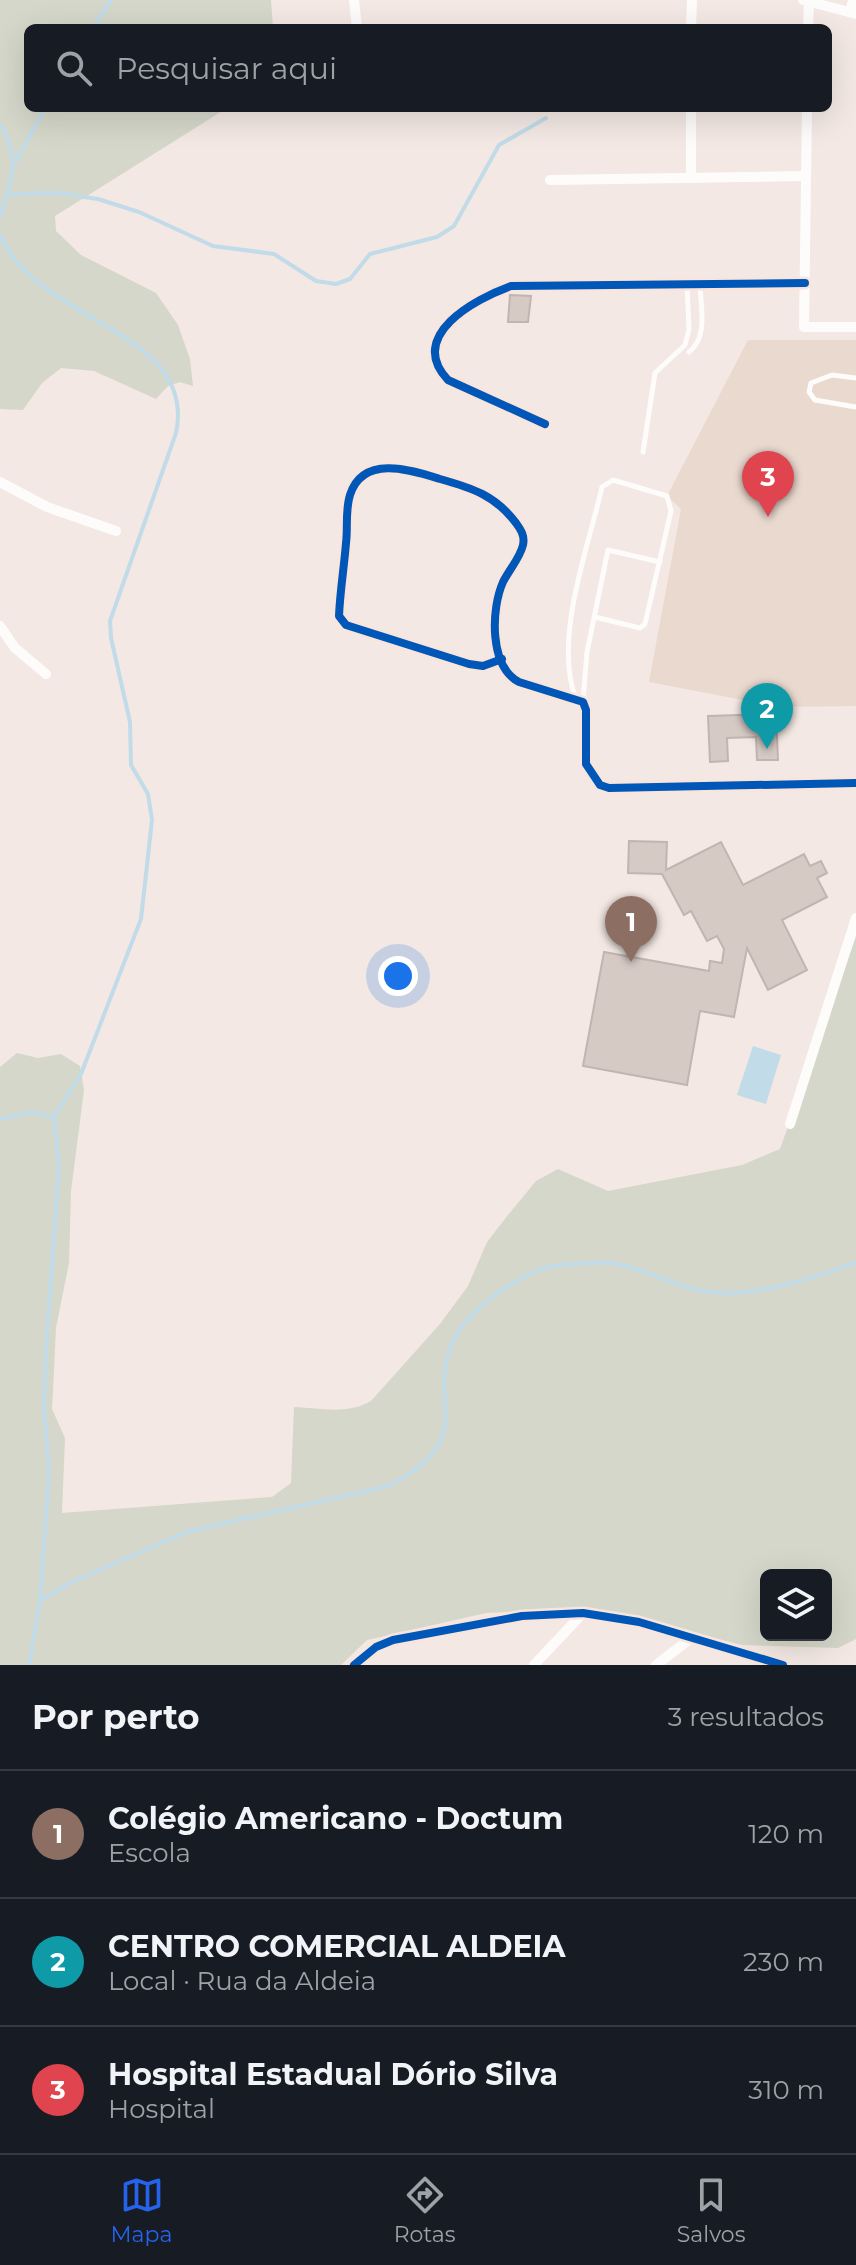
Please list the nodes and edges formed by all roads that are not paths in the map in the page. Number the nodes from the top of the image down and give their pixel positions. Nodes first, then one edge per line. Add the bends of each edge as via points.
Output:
1 (354, 0) edge
2 (692, 0) edge
3 (853, 0) edge
4 (806, 1) edge
5 (853, 13) edge
6 (357, 24) edge
7 (691, 24) edge
8 (808, 24) edge
9 (691, 112) edge
10 (807, 112) edge
11 (691, 176) junction
12 (806, 176) junction
13 (550, 180) dead end
14 (805, 283) junction
15 (687, 285) junction
16 (700, 285) junction
17 (856, 327) edge
18 (689, 352) dead end
19 (856, 378) edge
20 (856, 407) edge
21 (545, 424) dead end
22 (643, 452) dead end
23 (0, 482) edge
24 (116, 531) dead end
25 (660, 562) junction
26 (595, 617) junction
27 (0, 626) edge
28 (502, 659) junction
29 (46, 674) dead end
30 (579, 700) junction
31 (856, 783) edge
32 (856, 918) edge
33 (790, 1124) dead end
34 (583, 1613) junction
35 (690, 1639) junction
36 (354, 1665) edge
37 (534, 1665) edge
38 (656, 1665) edge
39 (783, 1665) edge

1 - 6 street
2 - 7 street
3 - 5 street
4 - 5 street
4 - 8 street
9 - 11 street
10 - 12 street
11 - 12 street
11 - 13 street
12 - 14 street
14 - 16 street
14 - 17 street via 804,327
15 - 16 street
15 - 21 street via 511,286 479,297 455,314 437,340 440,371 448,380
15 - 22 lane via 685,345 655,373
16 - 18 lane via 700,337
19 - 20 lane via 822,376 811,383 809,392 815,400
23 - 24 street via 47,507
25 - 26 lane via 645,624 640,628
25 - 26 lane via 608,550
25 - 30 lane via 671,511 667,496 613,480 602,487 566,655
26 - 30 lane
27 - 29 street via 15,648
28 - 28 street via 495,611 523,547 515,521 485,492 402,467 381,468 358,481 347,515 339,616 346,625 469,664 483,666
28 - 30 street via 510,678
30 - 31 street via 586,710 586,764 600,785
32 - 33 street
34 - 35 street via 628,1619
34 - 36 street via 522,1616 393,1640
34 - 37 street
35 - 38 street
35 - 39 street

